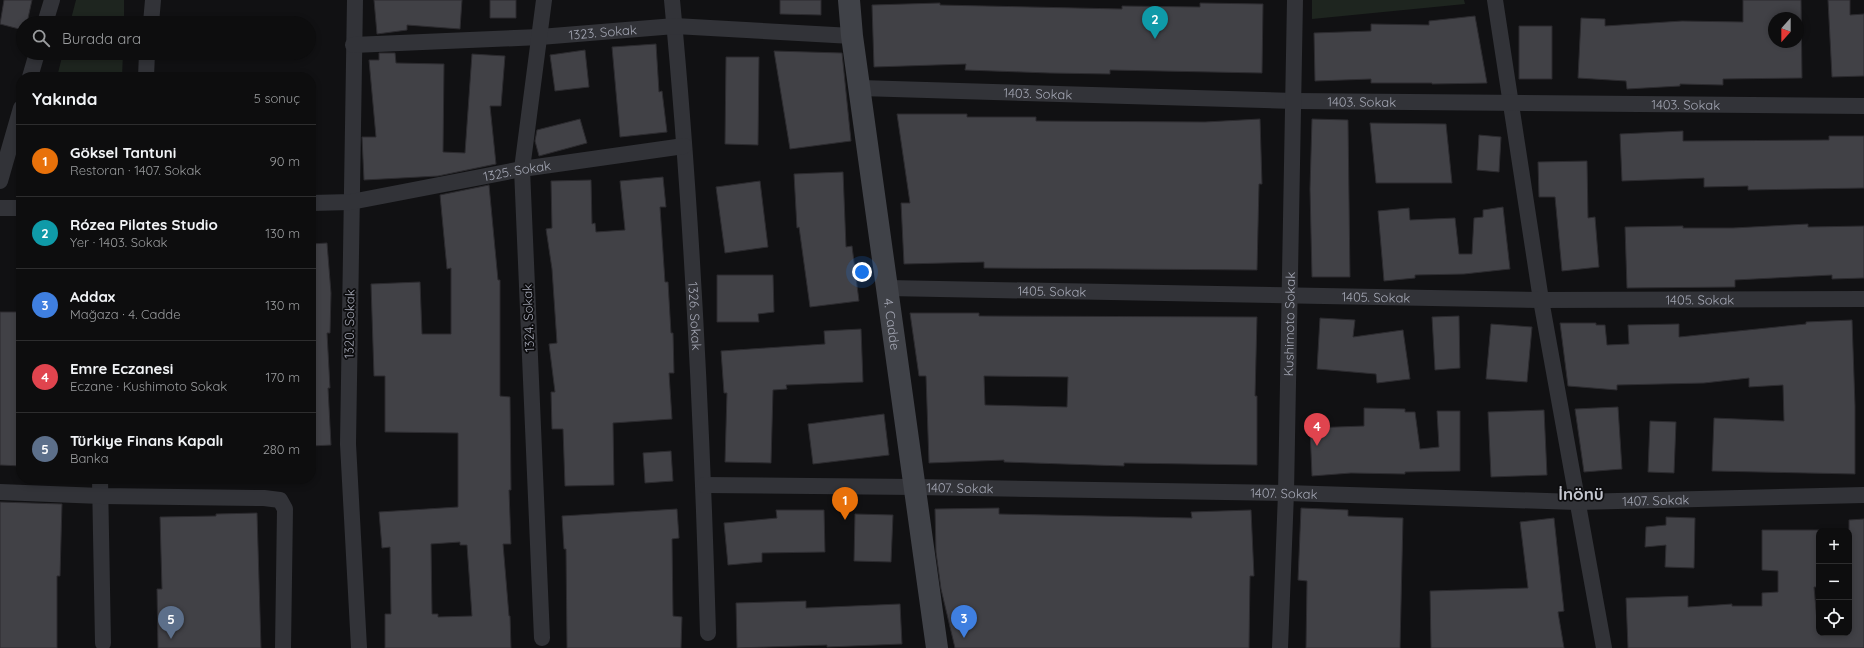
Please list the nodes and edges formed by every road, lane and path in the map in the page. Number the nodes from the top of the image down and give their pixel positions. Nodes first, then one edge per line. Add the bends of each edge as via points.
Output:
1 (52, 0) edge
2 (153, 0) edge
3 (355, 0) edge
4 (544, 0) edge
5 (672, 0) edge
6 (849, 0) edge
7 (1295, 0) edge
8 (1495, 0) edge
9 (47, 16) edge
10 (151, 16) edge
11 (675, 26) junction
12 (852, 36) junction
13 (540, 37) junction
14 (353, 45) junction
15 (35, 60) edge
16 (147, 60) edge
17 (31, 72) edge
18 (146, 72) edge
19 (860, 88) junction
20 (1294, 101) junction
21 (1511, 103) junction
22 (1864, 106) edge
23 (16, 125) edge
24 (684, 146) junction
25 (522, 169) junction
26 (0, 181) edge
27 (351, 202) junction
28 (316, 203) edge
29 (0, 208) edge
30 (16, 208) edge
31 (887, 288) junction
32 (1289, 296) junction
33 (1864, 299) edge
34 (1541, 300) junction
35 (100, 484) edge
36 (704, 485) junction
37 (915, 487) junction
38 (0, 492) edge
39 (1286, 493) junction
40 (101, 496) junction
41 (1864, 496) edge
42 (1577, 502) junction
43 (708, 633) dead end
44 (542, 638) dead end
45 (103, 643) dead end
46 (283, 648) edge
47 (359, 648) edge
48 (937, 648) edge
49 (1280, 648) edge
50 (1604, 648) edge

1 - 9 street
2 - 10 street
3 - 14 street, 1320. Sokak
4 - 13 street, 1324. Sokak
5 - 11 street, 1326. Sokak
6 - 12 street, 4. Cadde
7 - 20 street, Kushimoto Sokak
8 - 21 street
11 - 12 street, 1323. Sokak
11 - 13 street, 1323. Sokak
11 - 24 street, 1326. Sokak
12 - 19 street, 4. Cadde
13 - 14 street, 1323. Sokak
13 - 25 street, 1324. Sokak
14 - 27 street, 1320. Sokak
15 - 17 street
16 - 18 street
19 - 20 street, 1403. Sokak
19 - 31 street, 4. Cadde
20 - 21 street, 1403. Sokak
20 - 32 street, Kushimoto Sokak
21 - 22 street, 1403. Sokak
21 - 34 street
23 - 26 street
24 - 25 street, 1325. Sokak
24 - 36 street, 1326. Sokak
25 - 27 street, 1325. Sokak
25 - 44 street, 1324. Sokak
27 - 28 street, 1325. Sokak
27 - 47 street, 1320. Sokak via 348,444
29 - 30 street
31 - 32 street, 1405. Sokak
31 - 37 street, 4. Cadde
32 - 34 street, 1405. Sokak
32 - 39 street, Kushimoto Sokak
33 - 34 street, 1405. Sokak
34 - 42 street
35 - 40 street
36 - 37 street, 1407. Sokak
36 - 43 street, 1326. Sokak
37 - 39 street, 1407. Sokak
37 - 48 street, 4. Cadde
38 - 40 street
39 - 42 street, 1407. Sokak
39 - 49 street, Kushimoto Sokak
40 - 45 street
40 - 46 street via 280,500 285,510
41 - 42 street, 1407. Sokak
42 - 50 street

